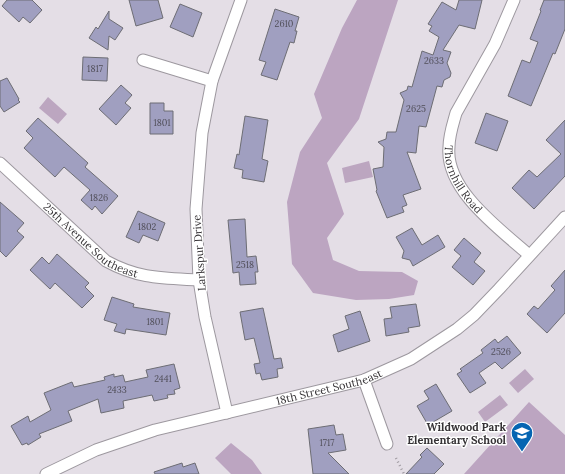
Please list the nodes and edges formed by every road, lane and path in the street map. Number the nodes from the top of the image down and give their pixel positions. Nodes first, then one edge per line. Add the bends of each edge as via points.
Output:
1 (241, 0) edge
2 (514, 0) edge
3 (143, 60) dead end
4 (212, 81) junction
5 (0, 163) edge
6 (565, 217) edge
7 (529, 255) junction
8 (199, 280) junction
9 (364, 380) junction
10 (228, 413) junction
11 (387, 444) dead end
12 (396, 458) dead end
13 (46, 474) edge
14 (404, 474) edge

1 - 4 street, Larkspur Drive
2 - 7 street, Thornhill Road via 495,44 456,113 448,148 450,162 464,193 476,208
3 - 4 street
4 - 8 street, Larkspur Drive via 202,133 196,209
5 - 8 street, 25th Avenue Southeast via 106,260 121,269 151,278
6 - 7 street, 18th Street Southeast
7 - 9 street, 18th Street Southeast via 499,289 457,329 411,359
8 - 10 street, Larkspur Drive via 205,317
9 - 10 street, 18th Street Southeast
9 - 11 street
10 - 13 street, 18th Street Southeast via 155,430 96,450
12 - 14 path

